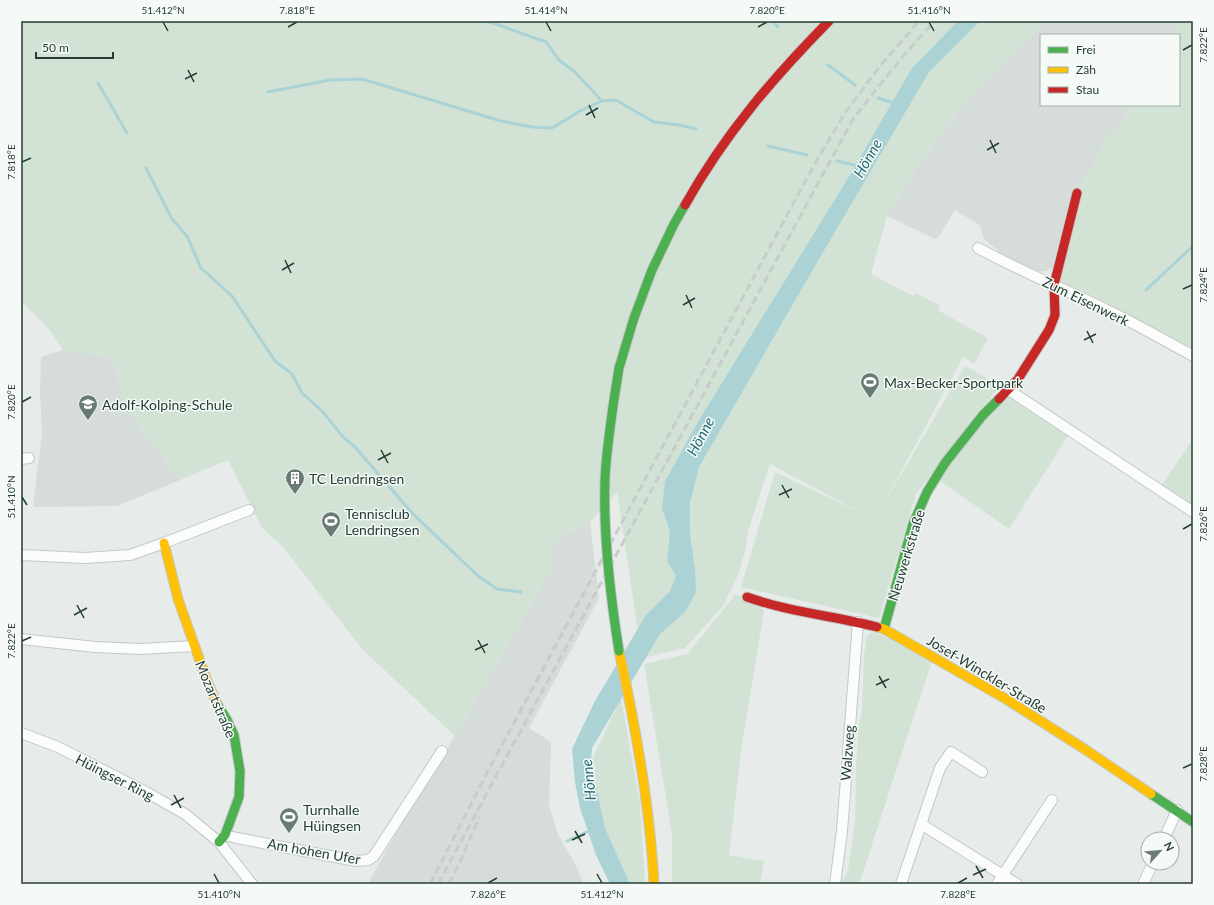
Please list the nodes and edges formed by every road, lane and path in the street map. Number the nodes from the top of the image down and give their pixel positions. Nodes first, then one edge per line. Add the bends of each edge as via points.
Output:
1 (829, 21) edge
2 (1077, 193) dead end
3 (978, 248) dead end
4 (1054, 285) junction
5 (1193, 356) edge
6 (1009, 390) junction
7 (249, 510) dead end
8 (1193, 512) edge
9 (164, 543) junction
10 (21, 555) edge
11 (747, 596) dead end
12 (858, 622) junction
13 (884, 629) junction
14 (21, 639) edge
15 (194, 646) junction
16 (21, 733) edge
17 (442, 751) dead end
18 (982, 772) dead end
19 (1052, 800) dead end
20 (1177, 810) junction
21 (1193, 822) edge
22 (921, 824) junction
23 (1168, 831) edge
24 (222, 839) junction
25 (1150, 871) edge
26 (1004, 875) junction
27 (252, 884) edge
28 (654, 884) edge
29 (835, 884) edge
30 (901, 884) edge
31 (997, 884) edge
32 (1017, 884) edge
33 (1144, 884) edge

1 - 28 street, bridge via 789,62 749,109 696,182 654,264 619,369 604,490 606,540 611,606 646,791
2 - 4 street, Neuwerkstraße
3 - 4 street, Zum Eisenwerk via 1010,266
4 - 5 street, Zum Eisenwerk via 1108,310
4 - 6 street, Neuwerkstraße via 1055,315 1049,330
6 - 8 street
6 - 13 street, Neuwerkstraße via 983,415 945,463 927,492 913,524
7 - 9 street
9 - 10 street via 130,555 85,558
9 - 15 street, Mozartstraße via 178,599
11 - 12 street, Josef-Winckler-Straße via 764,603
12 - 13 street, Josef-Winckler-Straße
12 - 29 street, Walzweg via 842,831
13 - 20 street, Josef-Winckler-Straße via 1006,699
14 - 15 street, Mozartstraße via 141,649
15 - 24 street, Mozartstraße via 218,707 234,735 240,770 239,797
16 - 24 street, Hüingser Ring via 58,747 159,800
17 - 24 street, Am hohen Ufer via 374,856 368,860 356,861 237,838
18 - 22 street via 950,752 940,768
19 - 26 street
20 - 21 street, Josef-Winckler-Straße
20 - 23 street
22 - 26 street
22 - 30 street
24 - 27 street, Hüingser Ring
25 - 33 street
26 - 31 street
26 - 32 street

